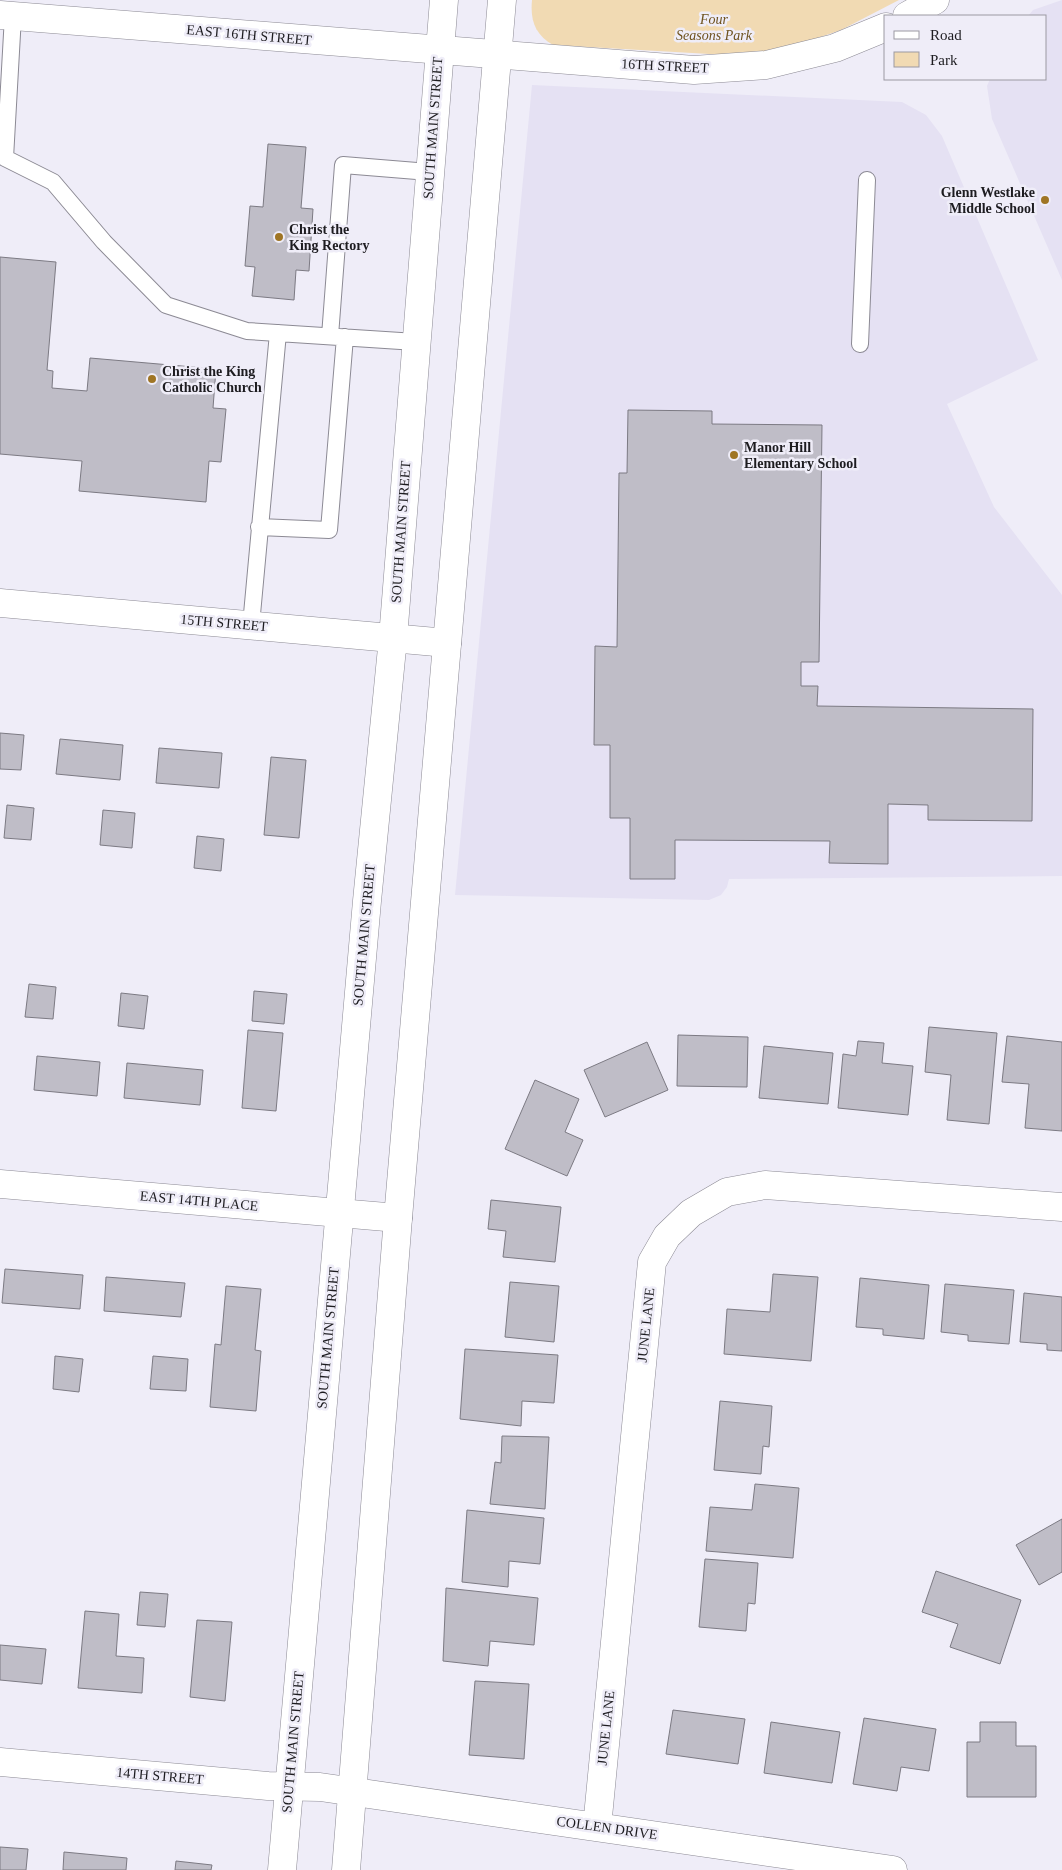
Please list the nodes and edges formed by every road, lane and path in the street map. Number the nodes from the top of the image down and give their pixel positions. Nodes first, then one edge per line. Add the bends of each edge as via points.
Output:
1 (444, 0) edge
2 (502, 0) edge
3 (935, 0) edge
4 (9, 10) edge
5 (909, 15) edge
6 (884, 28) edge
7 (439, 51) junction
8 (498, 55) junction
9 (3, 158) edge
10 (429, 172) junction
11 (867, 180) dead end
12 (278, 332) junction
13 (337, 337) junction
14 (416, 342) junction
15 (860, 344) dead end
16 (259, 527) junction
17 (0, 604) edge
18 (251, 625) junction
19 (393, 638) junction
20 (447, 643) junction
21 (0, 1184) edge
22 (1062, 1207) edge
23 (339, 1213) junction
24 (398, 1218) junction
25 (0, 1762) edge
26 (289, 1788) junction
27 (320, 1788) joint
28 (353, 1792) junction
29 (597, 1827) junction
30 (765, 1861) edge
31 (282, 1870) edge
32 (346, 1870) edge
33 (894, 1870) edge

1 - 7 street, SOUTH MAIN STREET
2 - 8 street
3 - 5 street
4 - 7 street, EAST 16TH STREET
4 - 9 lane
6 - 8 street, 16TH STREET via 835,48 766,65 703,70
7 - 8 street, EAST 16TH STREET
7 - 10 street, SOUTH MAIN STREET
8 - 20 street
9 - 12 lane via 53,182 104,242 166,305 247,331
10 - 13 lane via 344,165
10 - 14 street, SOUTH MAIN STREET
11 - 15 lane
12 - 13 lane
12 - 16 lane
13 - 14 lane
13 - 16 lane via 329,530
14 - 19 street, SOUTH MAIN STREET
16 - 18 lane
17 - 18 street, 15TH STREET
18 - 19 street, 15TH STREET
19 - 20 street, 15TH STREET
19 - 23 street, SOUTH MAIN STREET
20 - 24 street
21 - 23 street, EAST 14TH PLACE
22 - 29 street, JUNE LANE via 765,1185 727,1192 691,1213 667,1236 652,1262
23 - 24 street, EAST 14TH PLACE
23 - 26 street, SOUTH MAIN STREET
24 - 28 street
25 - 26 street, 14TH STREET
26 - 27 street, 14TH STREET
26 - 31 street, SOUTH MAIN STREET
27 - 28 street, COLLEN DRIVE
28 - 29 street, COLLEN DRIVE
28 - 32 street
29 - 30 street, COLLEN DRIVE
30 - 33 street, COLLEN DRIVE

